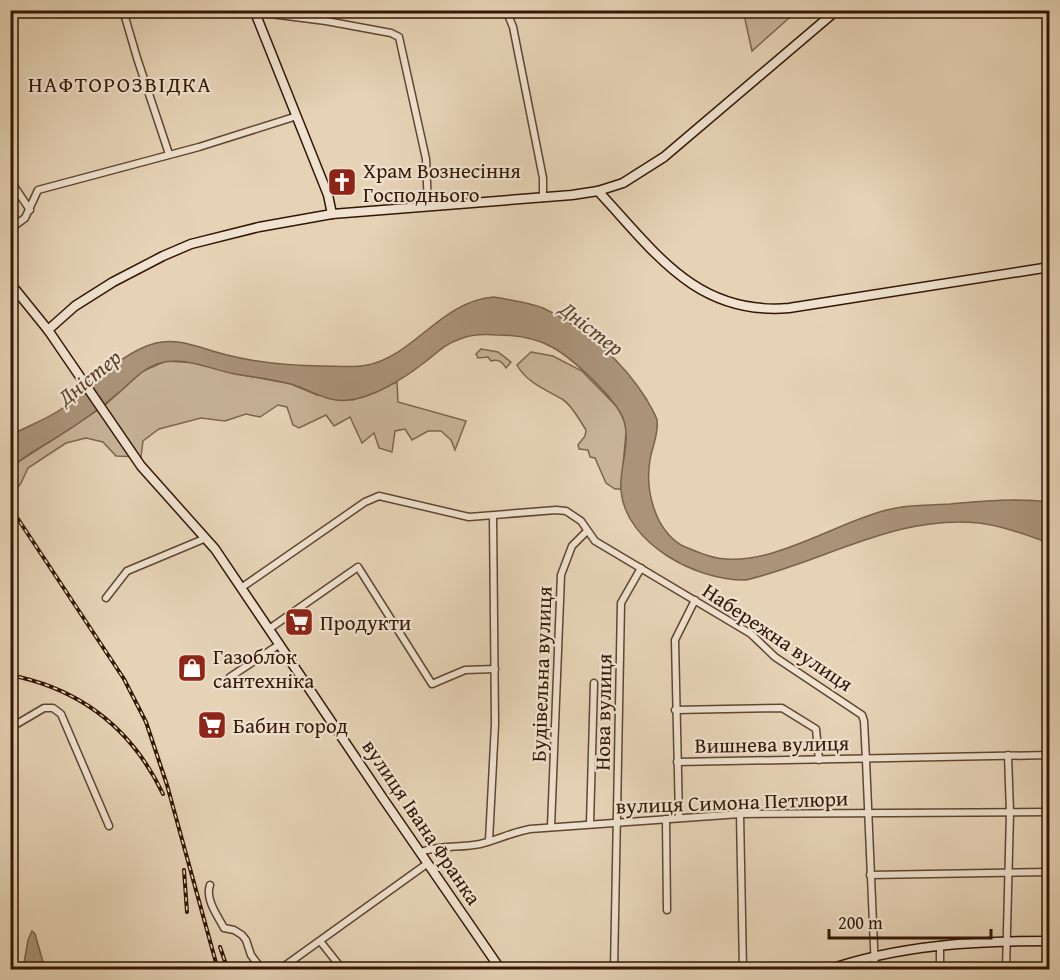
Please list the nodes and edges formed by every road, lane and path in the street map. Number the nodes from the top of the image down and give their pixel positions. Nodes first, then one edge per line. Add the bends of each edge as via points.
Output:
1 (123, 10) edge
2 (506, 10) edge
3 (837, 10) edge
4 (255, 11) edge
5 (297, 116) junction
6 (169, 154) junction
7 (10, 180) edge
8 (598, 191) junction
9 (543, 198) junction
10 (428, 206) junction
11 (30, 210) junction
12 (332, 214) junction
13 (10, 229) edge
14 (1050, 267) edge
15 (10, 283) edge
16 (48, 330) junction
17 (493, 516) junction
18 (587, 531) junction
19 (206, 538) junction
20 (641, 568) junction
21 (241, 588) junction
22 (106, 598) dead end
23 (695, 600) junction
24 (269, 629) junction
25 (280, 644) junction
26 (495, 669) junction
27 (230, 677) dead end
28 (594, 683) dead end
29 (675, 710) junction
30 (10, 728) edge
31 (1008, 755) junction
32 (1050, 755) edge
33 (819, 760) junction
34 (866, 760) junction
35 (677, 762) junction
36 (1010, 812) junction
37 (1050, 812) edge
38 (740, 814) junction
39 (869, 814) junction
40 (679, 818) junction
41 (666, 819) junction
42 (618, 823) junction
43 (591, 824) junction
44 (109, 826) dead end
45 (551, 826) junction
46 (489, 841) junction
47 (420, 852) junction
48 (428, 863) junction
49 (1008, 872) junction
50 (1050, 872) edge
51 (870, 875) junction
52 (210, 885) dead end
53 (667, 910) dead end
54 (320, 941) junction
55 (1008, 941) junction
56 (1050, 941) edge
57 (940, 945) junction
58 (875, 956) junction
59 (262, 969) edge
60 (279, 969) edge
61 (343, 969) edge
62 (501, 969) edge
63 (614, 969) edge
64 (743, 969) edge
65 (827, 969) edge
66 (875, 969) edge
67 (940, 969) edge
68 (1006, 969) edge

1 - 6 street
2 - 9 street via 513,27 543,178
3 - 8 main road via 664,157 623,183
4 - 5 main road
4 - 10 street via 399,37 426,159
5 - 6 street
5 - 12 main road
6 - 11 street via 38,190
7 - 11 street
8 - 9 main road
8 - 14 main road via 693,286 722,300 753,308 789,308
9 - 10 main road
10 - 12 main road
11 - 13 street
12 - 16 main road via 191,244 113,282 75,306
15 - 16 main road
16 - 19 main road, вулиця Івана Франка via 141,466
17 - 18 street, Набережна вулиця via 566,511 581,521
17 - 21 street via 469,517 379,496
17 - 26 street
18 - 20 street, Набережна вулиця via 595,541
18 - 45 street, Будівельна вулиця via 572,546 561,575
19 - 21 main road, вулиця Івана Франка
19 - 22 street via 127,572
20 - 23 street, Набережна вулиця
20 - 42 street, Нова вулиця via 621,603
21 - 24 main road, вулиця Івана Франка
23 - 29 street via 675,640
23 - 34 street, Набережна вулиця via 751,633 775,657 859,712 864,721
24 - 25 main road, вулиця Івана Франка
24 - 26 street via 358,567 432,684 465,670
25 - 27 street
25 - 47 main road, вулиця Івана Франка
26 - 46 street
28 - 43 street
29 - 33 street via 782,708 816,729
29 - 35 street
30 - 44 street via 44,708 61,714
31 - 32 street, Вишнева вулиця
31 - 34 street, Вишнева вулиця
31 - 36 street
33 - 34 street, Вишнева вулиця
33 - 35 street, Вишнева вулиця
34 - 39 street, Набережна вулиця
35 - 40 street
36 - 37 street, вулиця Симона Петлюри
36 - 39 street, вулиця Симона Петлюри
36 - 49 street
38 - 39 street, вулиця Симона Петлюри
38 - 40 street, вулиця Симона Петлюри
38 - 64 street
39 - 51 street, Набережна вулиця
40 - 41 street, вулиця Симона Петлюри
41 - 42 street, вулиця Симона Петлюри
41 - 53 street
42 - 43 street, вулиця Симона Петлюри
42 - 63 street, Нова вулиця
43 - 45 street, вулиця Симона Петлюри
45 - 46 street, вулиця Симона Петлюри
46 - 47 street, вулиця Симона Петлюри
47 - 48 main road, вулиця Івана Франка
48 - 54 street
48 - 62 main road, вулиця Івана Франка
49 - 50 street
49 - 51 street
49 - 55 street
51 - 58 street, Набережна вулиця
52 - 59 street via 207,892 224,928 242,935
54 - 60 street
54 - 61 street
55 - 56 main road
55 - 57 main road
55 - 68 street
57 - 58 main road
57 - 67 street
58 - 65 main road
58 - 66 street, Набережна вулиця

